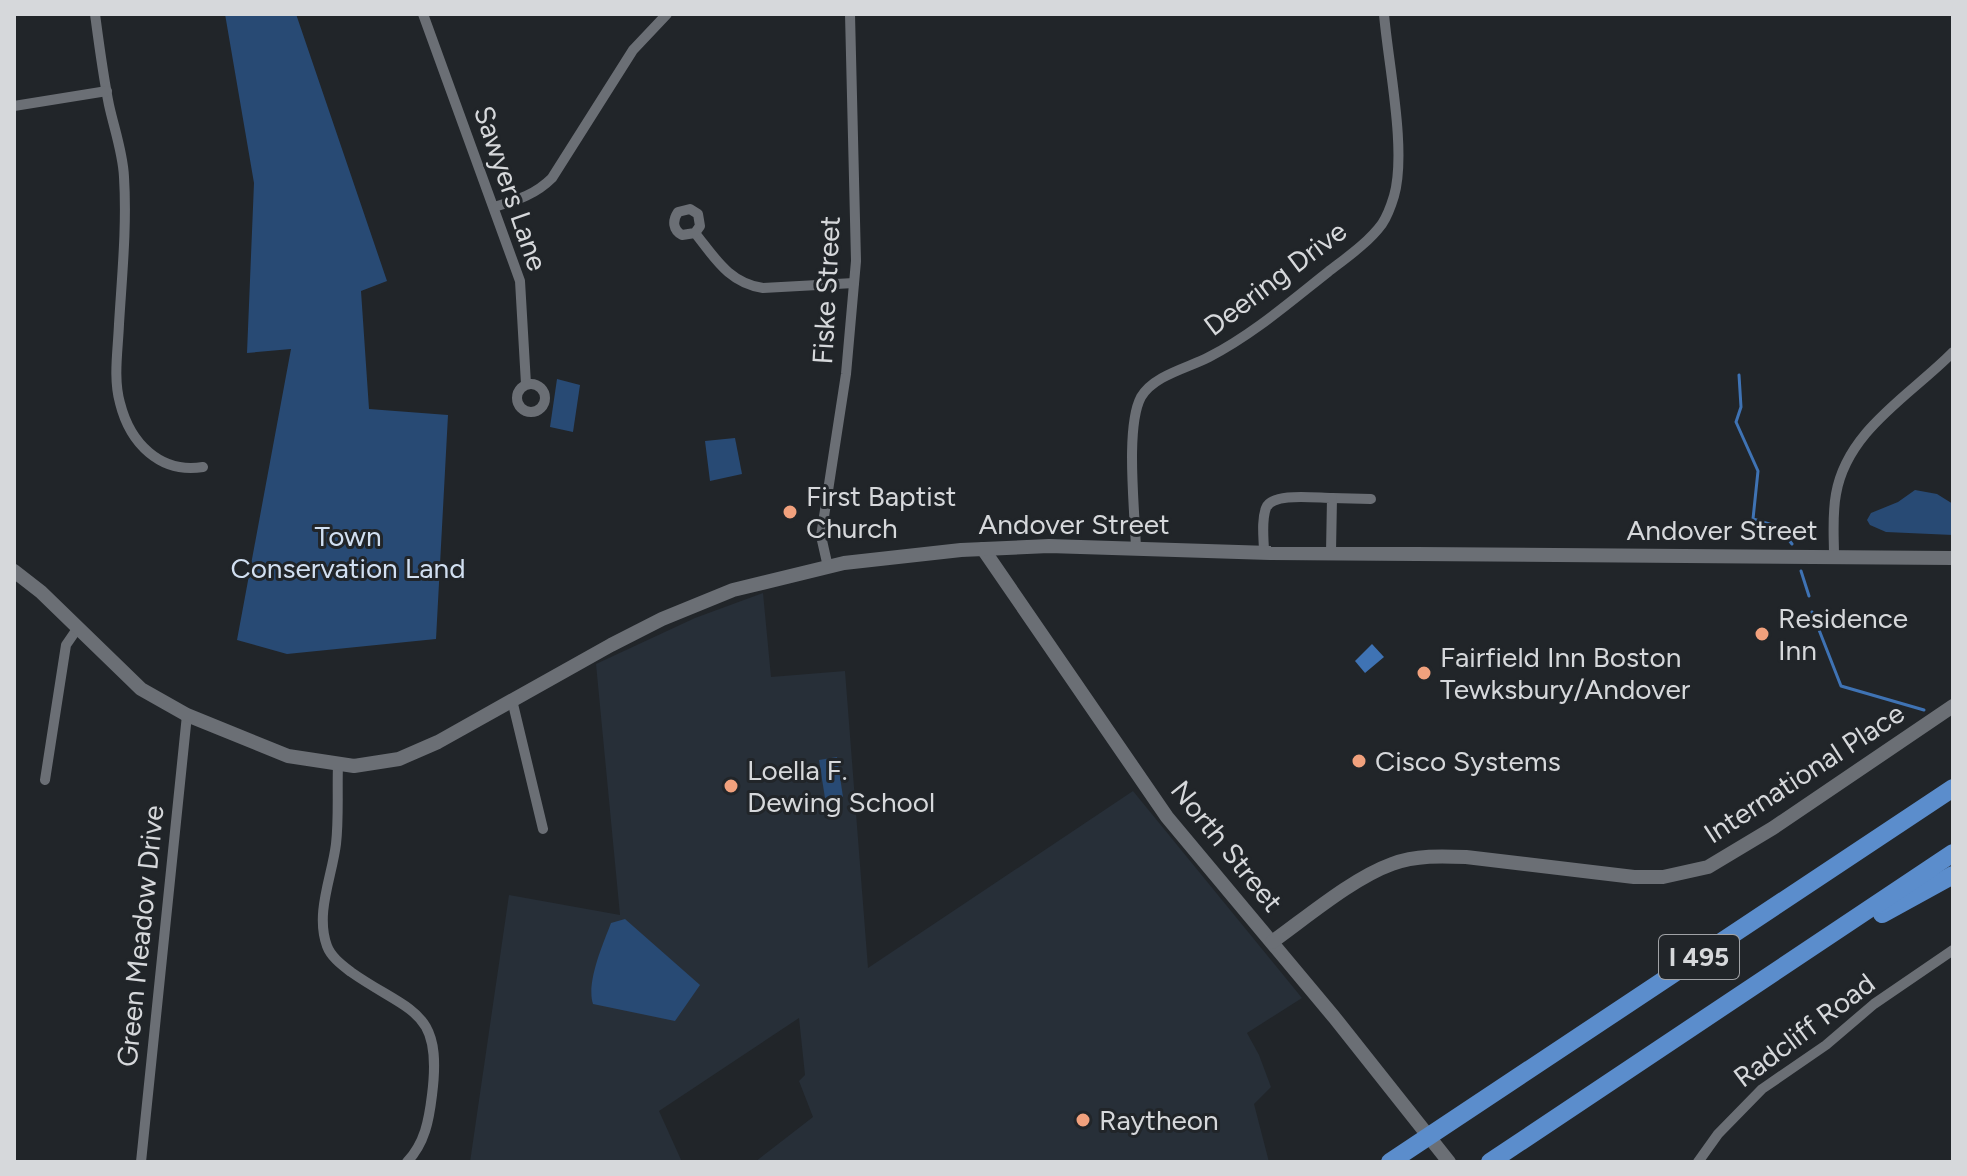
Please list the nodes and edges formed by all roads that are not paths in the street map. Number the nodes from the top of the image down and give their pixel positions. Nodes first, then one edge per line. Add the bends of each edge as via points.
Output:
1 (95, 14) edge
2 (423, 14) edge
3 (667, 14) edge
4 (850, 14) edge
5 (1384, 14) edge
6 (107, 91) junction
7 (14, 106) edge
8 (494, 207) junction
9 (695, 233) dead end
10 (854, 283) junction
11 (1953, 352) edge
12 (526, 384) dead end
13 (203, 467) dead end
14 (1332, 498) junction
15 (1371, 499) dead end
16 (983, 549) junction
17 (1136, 549) junction
18 (1331, 552) junction
19 (1264, 553) junction
20 (1834, 557) junction
21 (1953, 558) edge
22 (828, 567) junction
23 (14, 571) edge
24 (77, 629) junction
25 (512, 700) junction
26 (1953, 706) edge
27 (187, 715) junction
28 (338, 765) junction
29 (45, 780) dead end
30 (1953, 788) edge
31 (543, 829) dead end
32 (1953, 853) edge
33 (1953, 875) edge
34 (1272, 942) junction
35 (1953, 950) edge
36 (1748, 991) junction
37 (141, 1162) edge
38 (407, 1162) edge
39 (1390, 1162) edge
40 (1449, 1162) edge
41 (1490, 1162) edge
42 (1698, 1162) edge

1 - 6 street
2 - 8 street, Sawyers Lane
3 - 8 street via 633,50 552,178 525,198
4 - 10 street, Fiske Street
5 - 17 street, Deering Drive via 1398,159 1389,212 1364,243 1294,299 1237,341 1162,379 1141,398 1134,421
6 - 7 street
6 - 13 street via 124,174 119,402 127,424 156,458 170,467
8 - 12 street, Sawyers Lane via 520,281
9 - 10 street via 725,271 752,287
10 - 22 street, Fiske Street via 821,536
11 - 20 street via 1853,449 1835,496
14 - 15 street
14 - 18 street
14 - 19 street via 1270,502 1265,510
16 - 17 main road, Andover Street
16 - 22 main road, Andover Street
16 - 34 main road, North Street via 1167,817
17 - 19 main road, Andover Street
18 - 19 main road, Andover Street
18 - 20 main road, Andover Street
20 - 21 main road, Andover Street
22 - 25 main road, Andover Street via 733,590 676,613
23 - 24 main road, Andover Street
24 - 27 main road, Andover Street via 141,689
24 - 29 street via 66,645
25 - 28 main road, Andover Street via 399,759
25 - 31 street
26 - 34 main road, International Place via 1708,867 1634,877 1466,857 1402,861 1360,881
27 - 28 main road, Andover Street via 288,756
27 - 37 street, Green Meadow Drive
28 - 38 street via 336,844 323,915 326,944 343,966 417,1013 429,1032 435,1058 425,1136
30 - 39 highway, I 495
32 - 36 highway, I 495
33 - 36 highway
34 - 40 main road, North Street
35 - 42 street, Radcliff Road via 1762,1089
36 - 41 highway, I 495

